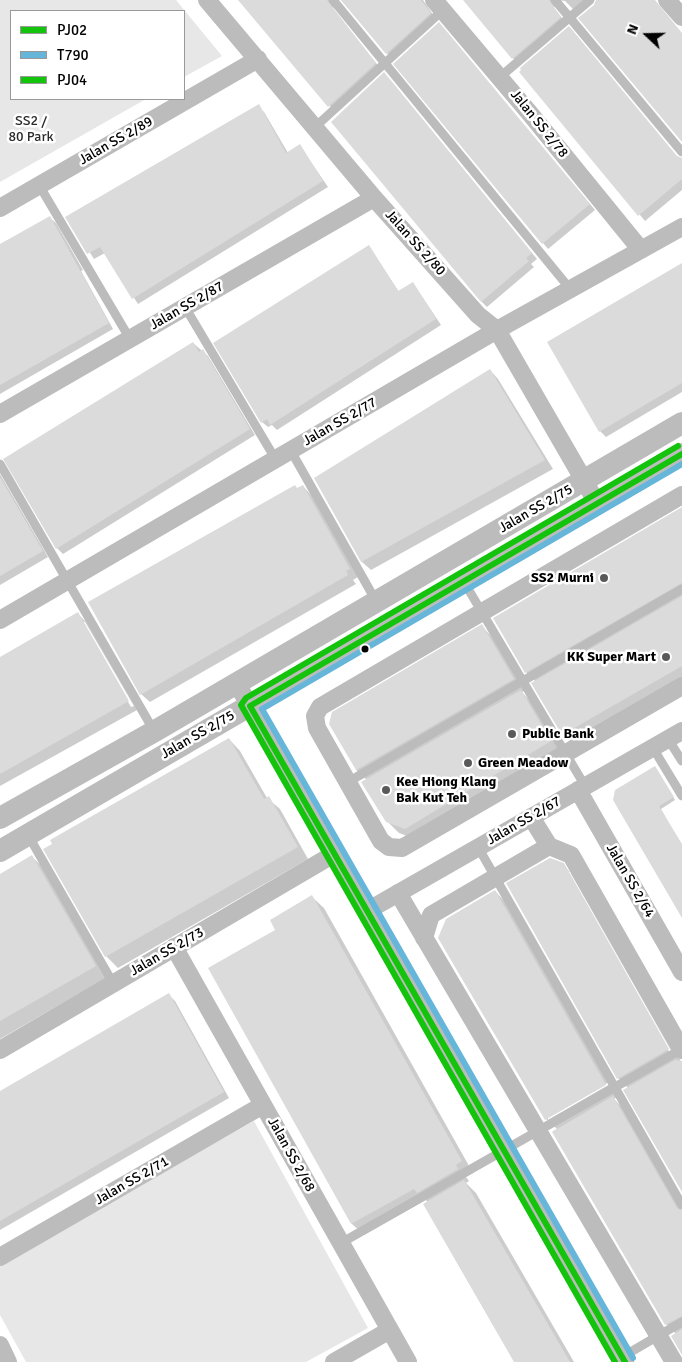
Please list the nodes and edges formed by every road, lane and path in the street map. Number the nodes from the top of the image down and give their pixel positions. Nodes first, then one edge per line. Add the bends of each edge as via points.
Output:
1 (207, 0) edge
2 (333, 0) edge
3 (555, 0) edge
4 (590, 0) edge
5 (667, 0) edge
6 (439, 5) edge
7 (570, 17) junction
8 (682, 17) edge
9 (258, 60) junction
10 (385, 63) junction
11 (500, 77) junction
12 (314, 128) junction
13 (682, 152) edge
14 (39, 185) junction
15 (374, 198) junction
16 (0, 208) edge
17 (682, 227) edge
18 (641, 250) junction
19 (571, 290) junction
20 (185, 307) junction
21 (497, 330) junction
22 (130, 339) junction
23 (0, 414) edge
24 (682, 423) edge
25 (682, 454) edge
26 (284, 455) junction
27 (0, 464) edge
28 (584, 481) junction
29 (682, 495) edge
30 (598, 503) junction
31 (68, 581) junction
32 (464, 582) junction
33 (682, 588) edge
34 (376, 601) junction
35 (482, 612) junction
36 (0, 620) edge
37 (523, 681) junction
38 (236, 682) junction
39 (682, 686) edge
40 (250, 706) junction
41 (155, 731) junction
42 (675, 735) edge
43 (653, 748) junction
44 (565, 752) junction
45 (682, 761) edge
46 (348, 782) junction
47 (582, 788) junction
48 (682, 796) edge
49 (532, 817) junction
50 (0, 818) edge
51 (28, 834) junction
52 (549, 846) junction
53 (478, 847) junction
54 (0, 850) edge
55 (334, 854) junction
56 (495, 877) junction
57 (398, 894) junction
58 (367, 911) junction
59 (424, 938) junction
60 (174, 947) junction
61 (682, 972) edge
62 (114, 983) junction
63 (682, 1049) edge
64 (0, 1050) edge
65 (615, 1088) junction
66 (263, 1105) junction
67 (539, 1132) junction
68 (503, 1150) junction
69 (682, 1206) edge
70 (341, 1243) junction
71 (0, 1257) edge
72 (682, 1322) edge
73 (390, 1330) junction
74 (659, 1336) junction
75 (0, 1345) edge
76 (623, 1359) edge
77 (8, 1362) edge
78 (334, 1362) edge
79 (408, 1362) edge
80 (674, 1362) edge

1 - 9 street, Jalan SS 2/80
2 - 10 lane
3 - 7 lane
4 - 7 lane
5 - 8 street
6 - 10 lane
6 - 11 street, Jalan SS 2/78
7 - 11 lane
7 - 13 lane
9 - 12 street, Jalan SS 2/80
9 - 14 street, Jalan SS 2/89
10 - 12 lane
10 - 19 lane
11 - 18 street, Jalan SS 2/78
12 - 15 street, Jalan SS 2/80
14 - 16 street, Jalan SS 2/89
14 - 22 lane
15 - 20 street, Jalan SS 2/87
15 - 21 street, Jalan SS 2/80 via 478,315
17 - 18 street, Jalan SS 2/77
18 - 19 street, Jalan SS 2/77
19 - 21 street, Jalan SS 2/77
20 - 22 street, Jalan SS 2/87
20 - 26 lane
21 - 26 street, Jalan SS 2/77
21 - 28 street, Jalan SS 2/80
22 - 23 street, Jalan SS 2/87
24 - 28 street, Jalan SS 2/75
25 - 30 street, Jalan SS 2/75
26 - 31 street, Jalan SS 2/77
26 - 34 lane
27 - 31 lane
28 - 30 street, Jalan SS 2/80
28 - 34 street, Jalan SS 2/75
29 - 35 street
30 - 32 street, Jalan SS 2/75
31 - 36 street, Jalan SS 2/77
31 - 41 lane
32 - 35 lane
32 - 40 street, Jalan SS 2/75
33 - 37 lane
34 - 38 street, Jalan SS 2/75
35 - 37 lane
35 - 46 street via 320,707 315,716 317,728
37 - 44 lane
37 - 46 lane
38 - 40 street
38 - 41 street, Jalan SS 2/75
39 - 44 street
40 - 51 street, Jalan SS 2/75
40 - 55 street
41 - 50 street, Jalan SS 2/75
42 - 43 street, Jalan SS 2/67
42 - 45 lane
43 - 47 street, Jalan SS 2/67
43 - 48 lane
44 - 46 street via 402,848 389,847 380,841
44 - 47 lane
47 - 49 street, Jalan SS 2/67
47 - 61 street, Jalan SS 2/64
49 - 52 street
49 - 53 street, Jalan SS 2/67
51 - 54 street, Jalan SS 2/75
51 - 62 lane
52 - 56 street
52 - 63 street via 571,855
53 - 56 lane
53 - 57 street, Jalan SS 2/67
55 - 58 street
55 - 60 street, Jalan SS 2/73
56 - 59 street via 431,915
56 - 65 lane
57 - 58 street, Jalan SS 2/67
57 - 59 street
58 - 68 street
59 - 67 street
60 - 62 street, Jalan SS 2/73
60 - 66 street, Jalan SS 2/68
62 - 64 street, Jalan SS 2/73
63 - 65 lane
65 - 67 lane
65 - 69 lane
66 - 70 street, Jalan SS 2/68
66 - 71 street, Jalan SS 2/71
67 - 68 lane
67 - 74 street
68 - 70 lane
68 - 76 street
70 - 73 street, Jalan SS 2/68
72 - 74 lane
73 - 78 street
73 - 79 street, Jalan SS 2/68
74 - 76 lane
74 - 80 street
75 - 77 street

